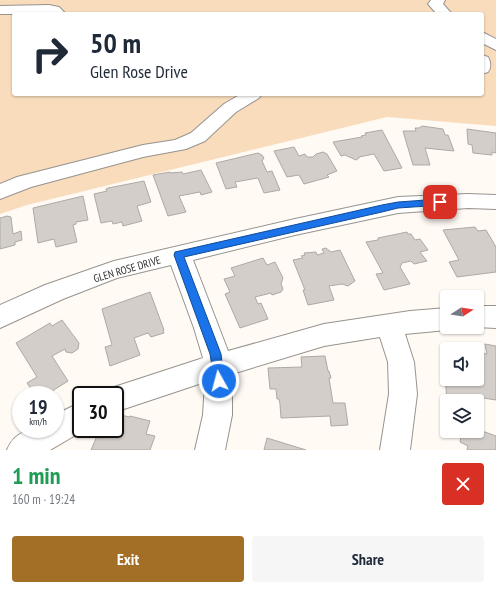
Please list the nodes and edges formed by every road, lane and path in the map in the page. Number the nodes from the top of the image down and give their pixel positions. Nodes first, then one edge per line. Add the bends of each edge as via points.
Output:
1 (436, 2) edge
2 (0, 10) edge
3 (56, 12) edge
4 (422, 12) dead end
5 (444, 12) edge
6 (12, 18) edge
7 (0, 20) edge
8 (484, 38) edge
9 (496, 46) edge
10 (250, 96) edge
11 (0, 192) edge
12 (496, 202) edge
13 (179, 255) junction
14 (0, 317) edge
15 (484, 317) edge
16 (496, 317) edge
17 (440, 320) edge
18 (389, 325) junction
19 (217, 366) junction
20 (124, 396) edge
21 (72, 421) edge
22 (22, 450) edge
23 (210, 450) edge
24 (395, 450) edge

1 - 4 street via 427,5
1 - 5 street
2 - 3 street
6 - 7 street
8 - 9 street
10 - 11 street via 230,108 198,137 179,145 30,180
12 - 13 street, GLEN ROSE DRIVE via 398,205
13 - 14 street, GLEN ROSE DRIVE via 114,270 54,292
13 - 19 street via 216,354
15 - 16 street
17 - 18 street
18 - 19 street via 324,335
18 - 24 street via 401,362 403,394
19 - 20 street
19 - 23 street via 218,415
21 - 22 street

